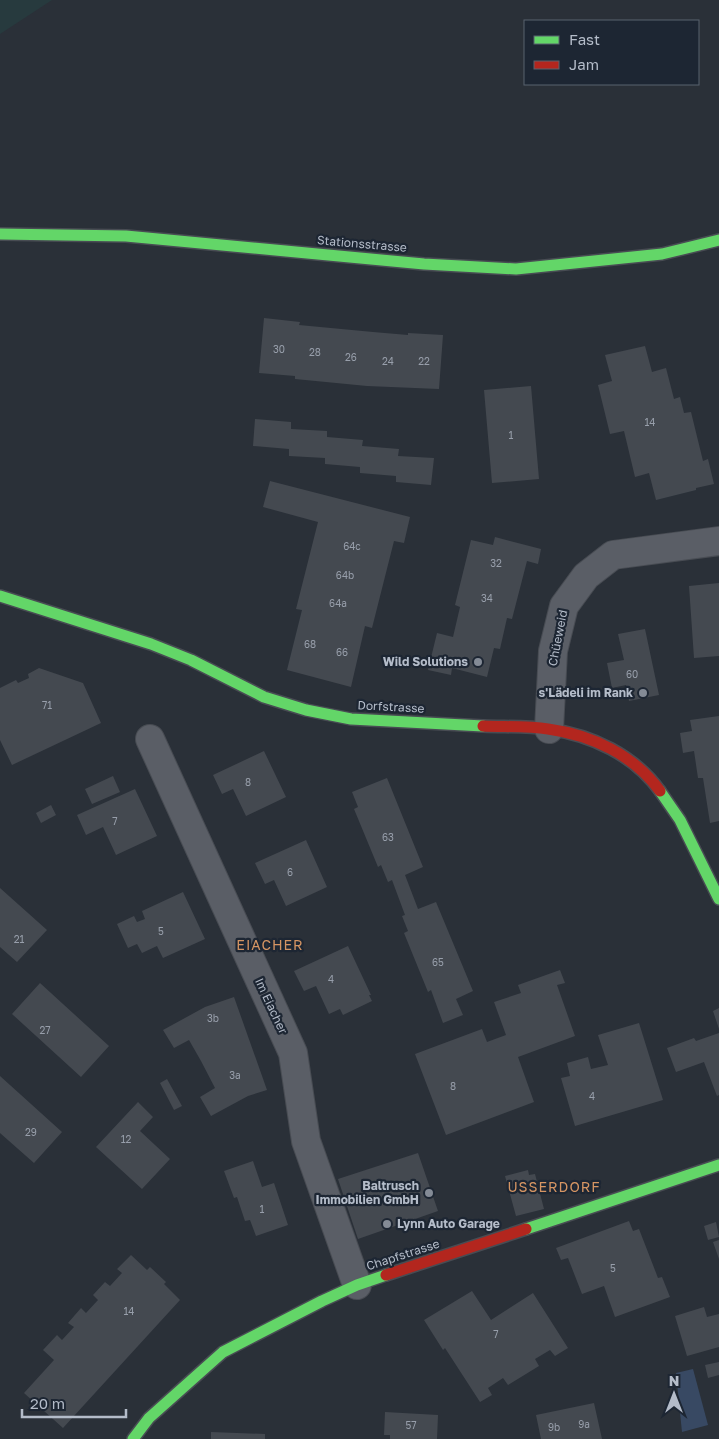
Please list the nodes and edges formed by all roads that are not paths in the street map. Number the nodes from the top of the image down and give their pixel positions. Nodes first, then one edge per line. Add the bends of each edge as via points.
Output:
1 (0, 234) edge
2 (719, 240) edge
3 (719, 541) edge
4 (0, 596) edge
5 (549, 729) junction
6 (150, 739) dead end
7 (719, 899) edge
8 (719, 1165) edge
9 (357, 1285) junction
10 (133, 1439) edge

1 - 2 street, Stationsstrasse via 126,236 424,264 516,269 662,254
3 - 5 street, Chüeweid via 613,554 586,576 564,606 553,651
4 - 5 street, Dorfstrasse via 151,644 264,697 306,710 351,719
5 - 7 street, Dorfstrasse via 597,741 623,756 650,778 680,820
6 - 9 street, Im Eiacher via 293,1053 306,1141
8 - 9 street, Chapfstrasse
9 - 10 street, Chapfstrasse via 223,1352 149,1418

